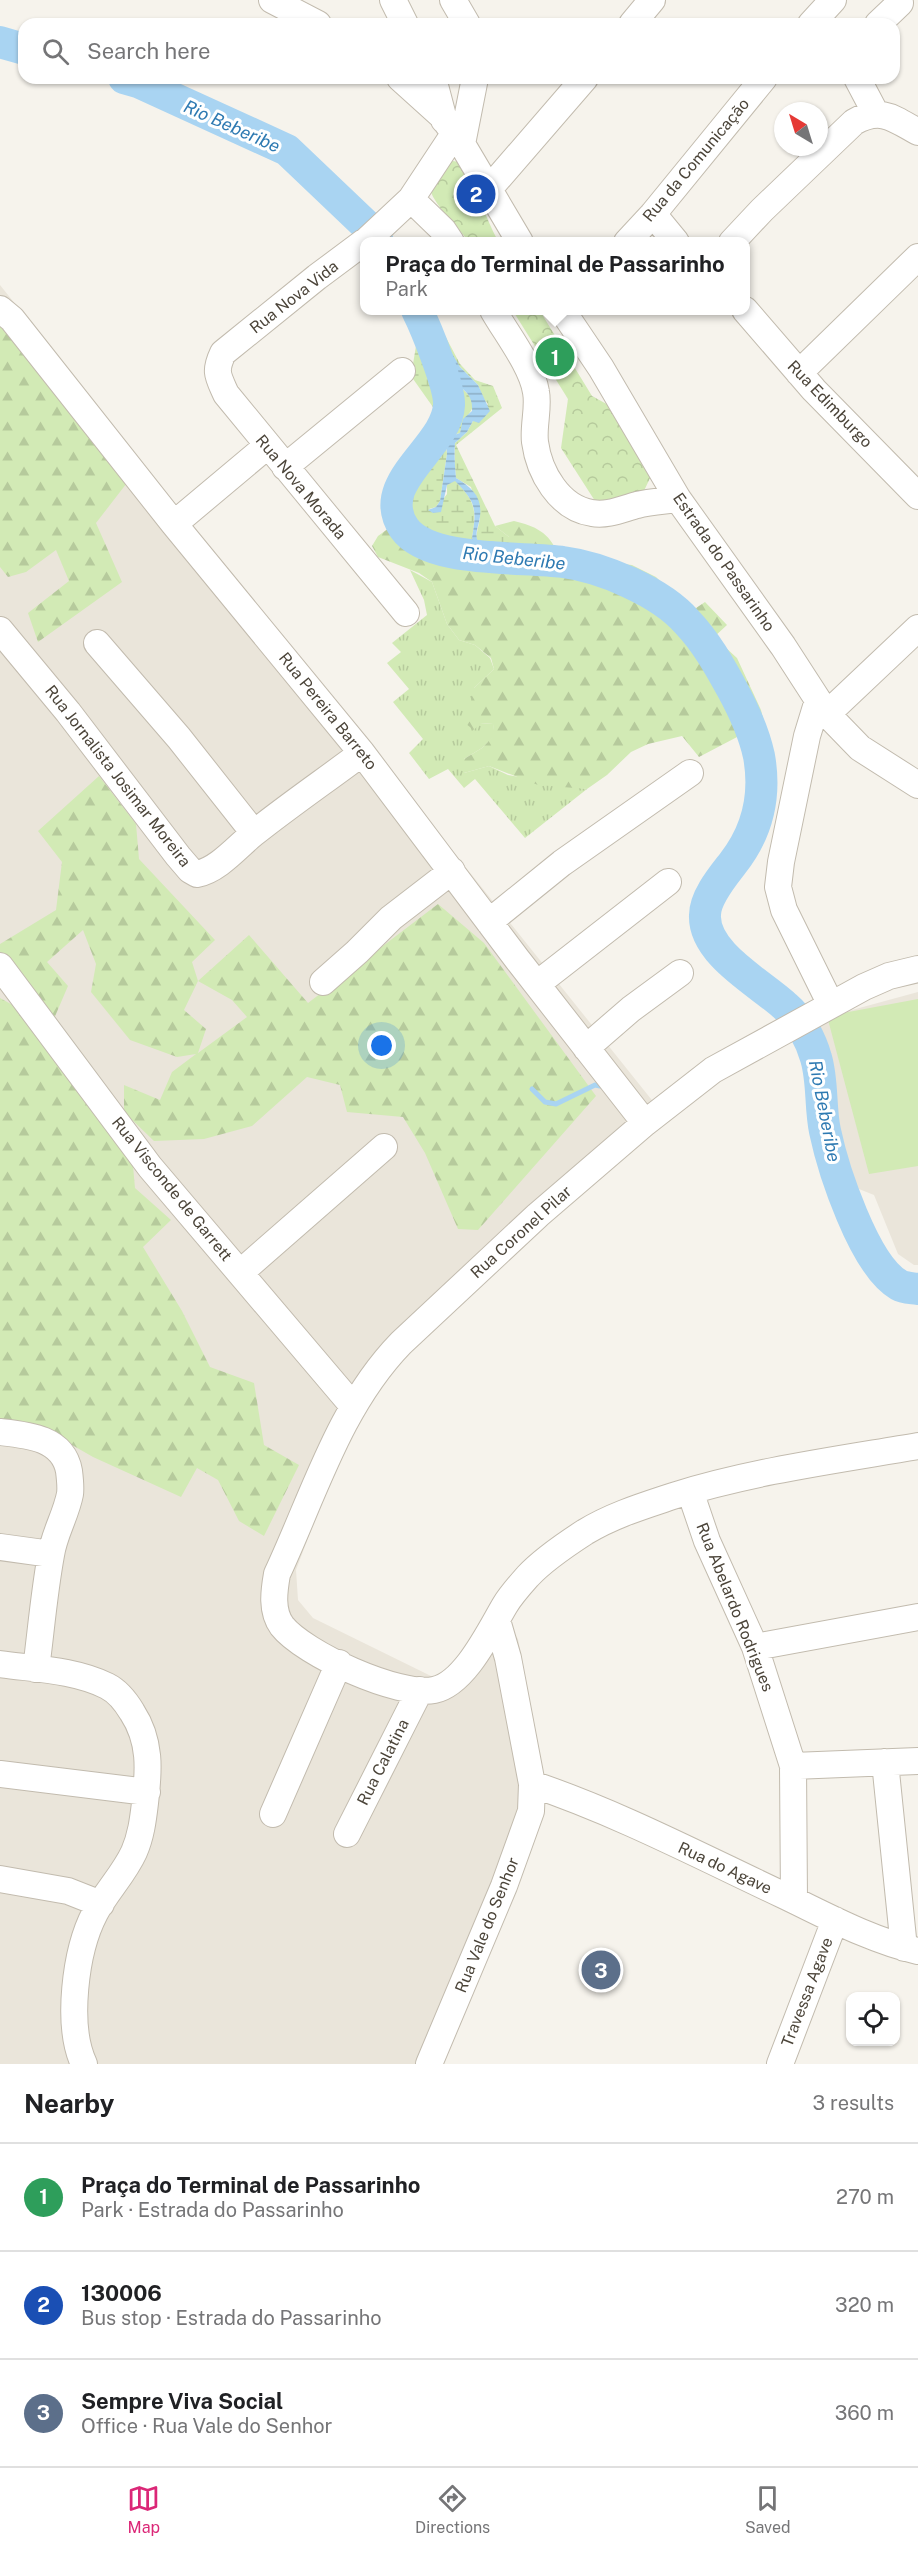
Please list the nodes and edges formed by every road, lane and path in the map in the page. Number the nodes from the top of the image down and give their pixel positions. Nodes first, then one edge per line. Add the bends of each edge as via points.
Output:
1 (272, 0) edge
2 (393, 0) edge
3 (453, 0) edge
4 (474, 0) edge
5 (652, 0) edge
6 (900, 3) dead end
7 (306, 18) edge
8 (402, 18) edge
9 (464, 18) edge
10 (468, 18) edge
11 (637, 18) edge
12 (884, 18) edge
13 (407, 84) edge
14 (435, 84) edge
15 (473, 84) edge
16 (580, 84) edge
17 (759, 84) edge
18 (858, 84) edge
19 (865, 118) junction
20 (453, 132) junction
21 (918, 132) edge
22 (489, 189) junction
23 (411, 199) junction
24 (653, 214) junction
25 (371, 237) edge
26 (448, 237) edge
27 (517, 237) edge
28 (632, 237) edge
29 (672, 237) edge
30 (737, 237) edge
31 (360, 246) edge
32 (917, 262) edge
33 (0, 309) edge
34 (496, 315) edge
35 (565, 315) edge
36 (749, 315) edge
37 (223, 353) joint
38 (402, 372) dead end
39 (799, 373) junction
40 (267, 446) junction
41 (659, 466) junction
42 (285, 467) junction
43 (918, 496) edge
44 (678, 499) junction
45 (638, 505) junction
46 (174, 524) junction
47 (406, 613) dead end
48 (918, 628) edge
49 (0, 630) edge
50 (97, 642) dead end
51 (822, 707) junction
52 (362, 753) junction
53 (690, 773) dead end
54 (918, 785) edge
55 (254, 833) junction
56 (452, 871) junction
57 (668, 882) dead end
58 (489, 922) junction
59 (0, 966) edge
60 (918, 969) edge
61 (680, 973) dead end
62 (323, 982) dead end
63 (537, 984) junction
64 (831, 1005) junction
65 (586, 1048) junction
66 (645, 1123) junction
67 (384, 1147) dead end
68 (241, 1272) junction
69 (353, 1406) junction
70 (0, 1432) edge
71 (918, 1446) edge
72 (690, 1491) junction
73 (0, 1547) edge
74 (51, 1554) junction
75 (918, 1617) edge
76 (497, 1620) junction
77 (755, 1647) junction
78 (339, 1663) junction
79 (0, 1664) edge
80 (36, 1669) junction
81 (427, 1690) junction
82 (918, 1761) edge
83 (885, 1762) junction
84 (793, 1766) junction
85 (0, 1774) edge
86 (532, 1784) junction
87 (147, 1792) junction
88 (273, 1814) dead end
89 (346, 1834) dead end
90 (0, 1879) edge
91 (794, 1900) junction
92 (101, 1904) junction
93 (835, 1920) junction
94 (911, 1949) edge
95 (84, 2064) edge
96 (429, 2064) edge
97 (780, 2064) edge

1 - 7 street
2 - 8 street
3 - 9 street
4 - 10 street
5 - 11 street
6 - 12 street
13 - 20 street
14 - 20 street
15 - 20 street
16 - 22 street
17 - 24 street, Rua da Comunicação
18 - 19 street
19 - 21 street via 883,115
19 - 30 street
20 - 22 street
20 - 23 street, Rua Nova Vida
22 - 27 street
23 - 25 street, Rua Nova Vida
23 - 26 street
24 - 28 street, Rua da Comunicação
24 - 29 street
31 - 37 street, Rua Nova Vida
32 - 39 street
33 - 46 street, Rua Pereira Barreto via 12,319
34 - 45 street via 536,392 535,441 548,482 577,508 592,513 610,513
35 - 41 street, Estrada do Passarinho
36 - 39 street, Rua Edimburgo
37 - 40 street, Rua Nova Morada via 217,367 222,386
38 - 42 street
39 - 43 street, Rua Edimburgo
40 - 42 street, Rua Nova Morada
40 - 46 street
41 - 44 street, Estrada do Passarinho
41 - 45 street
42 - 47 street, Rua Nova Morada
44 - 45 street
44 - 51 street, Estrada do Passarinho
46 - 52 street, Rua Pereira Barreto
48 - 51 street
49 - 55 street, Rua Jornalista Josimar Moreira via 190,870 204,873
50 - 55 street
51 - 54 street, Estrada do Passarinho via 860,748
51 - 64 street via 807,736 778,887 784,910
52 - 55 street, Rua Jornalista Josimar Moreira
52 - 56 street, Rua Pereira Barreto
53 - 58 street via 562,863
56 - 58 street, Rua Pereira Barreto
56 - 62 street via 391,918
57 - 63 street
58 - 63 street, Rua Pereira Barreto
59 - 68 street, Rua Visconde de Garrett via 150,1167
60 - 64 street, Rua Coronel Pilar via 889,976
61 - 65 street
63 - 65 street, Rua Pereira Barreto
64 - 66 street, Rua Coronel Pilar via 713,1070
65 - 66 street, Rua Pereira Barreto
66 - 69 street, Rua Coronel Pilar via 414,1330 388,1356
67 - 68 street
68 - 69 street, Rua Visconde de Garrett
69 - 78 street, Rua Coronel Pilar via 316,1480 277,1574 273,1595 281,1625 296,1639
70 - 74 street via 52,1444 68,1464 70,1493
71 - 72 street via 789,1468
72 - 76 street via 611,1518 584,1533 530,1574
72 - 77 street, Rua Abelardo Rodrigues via 707,1541
73 - 74 street
74 - 80 street
75 - 77 street
76 - 81 street via 463,1670 446,1684
76 - 86 street, Rua Vale do Senhor
77 - 84 street, Rua Abelardo Rodrigues
78 - 81 street via 393,1686
78 - 88 street
79 - 80 street
80 - 87 street via 84,1677 109,1687 127,1704 146,1738
81 - 89 street, Rua Calatina
82 - 83 street
83 - 84 street
83 - 94 street
84 - 91 street, Rua Abelardo Rodrigues
85 - 87 street
86 - 91 street, Rua do Agave via 601,1810
86 - 96 street, Rua Vale do Senhor via 528,1823
87 - 92 street via 142,1831 134,1853
90 - 92 street via 50,1887
91 - 93 street, Rua do Agave
92 - 95 street via 83,1945 75,2002 78,2050
93 - 94 street, Rua do Agave via 871,1937
93 - 97 street, Travessa Agave

